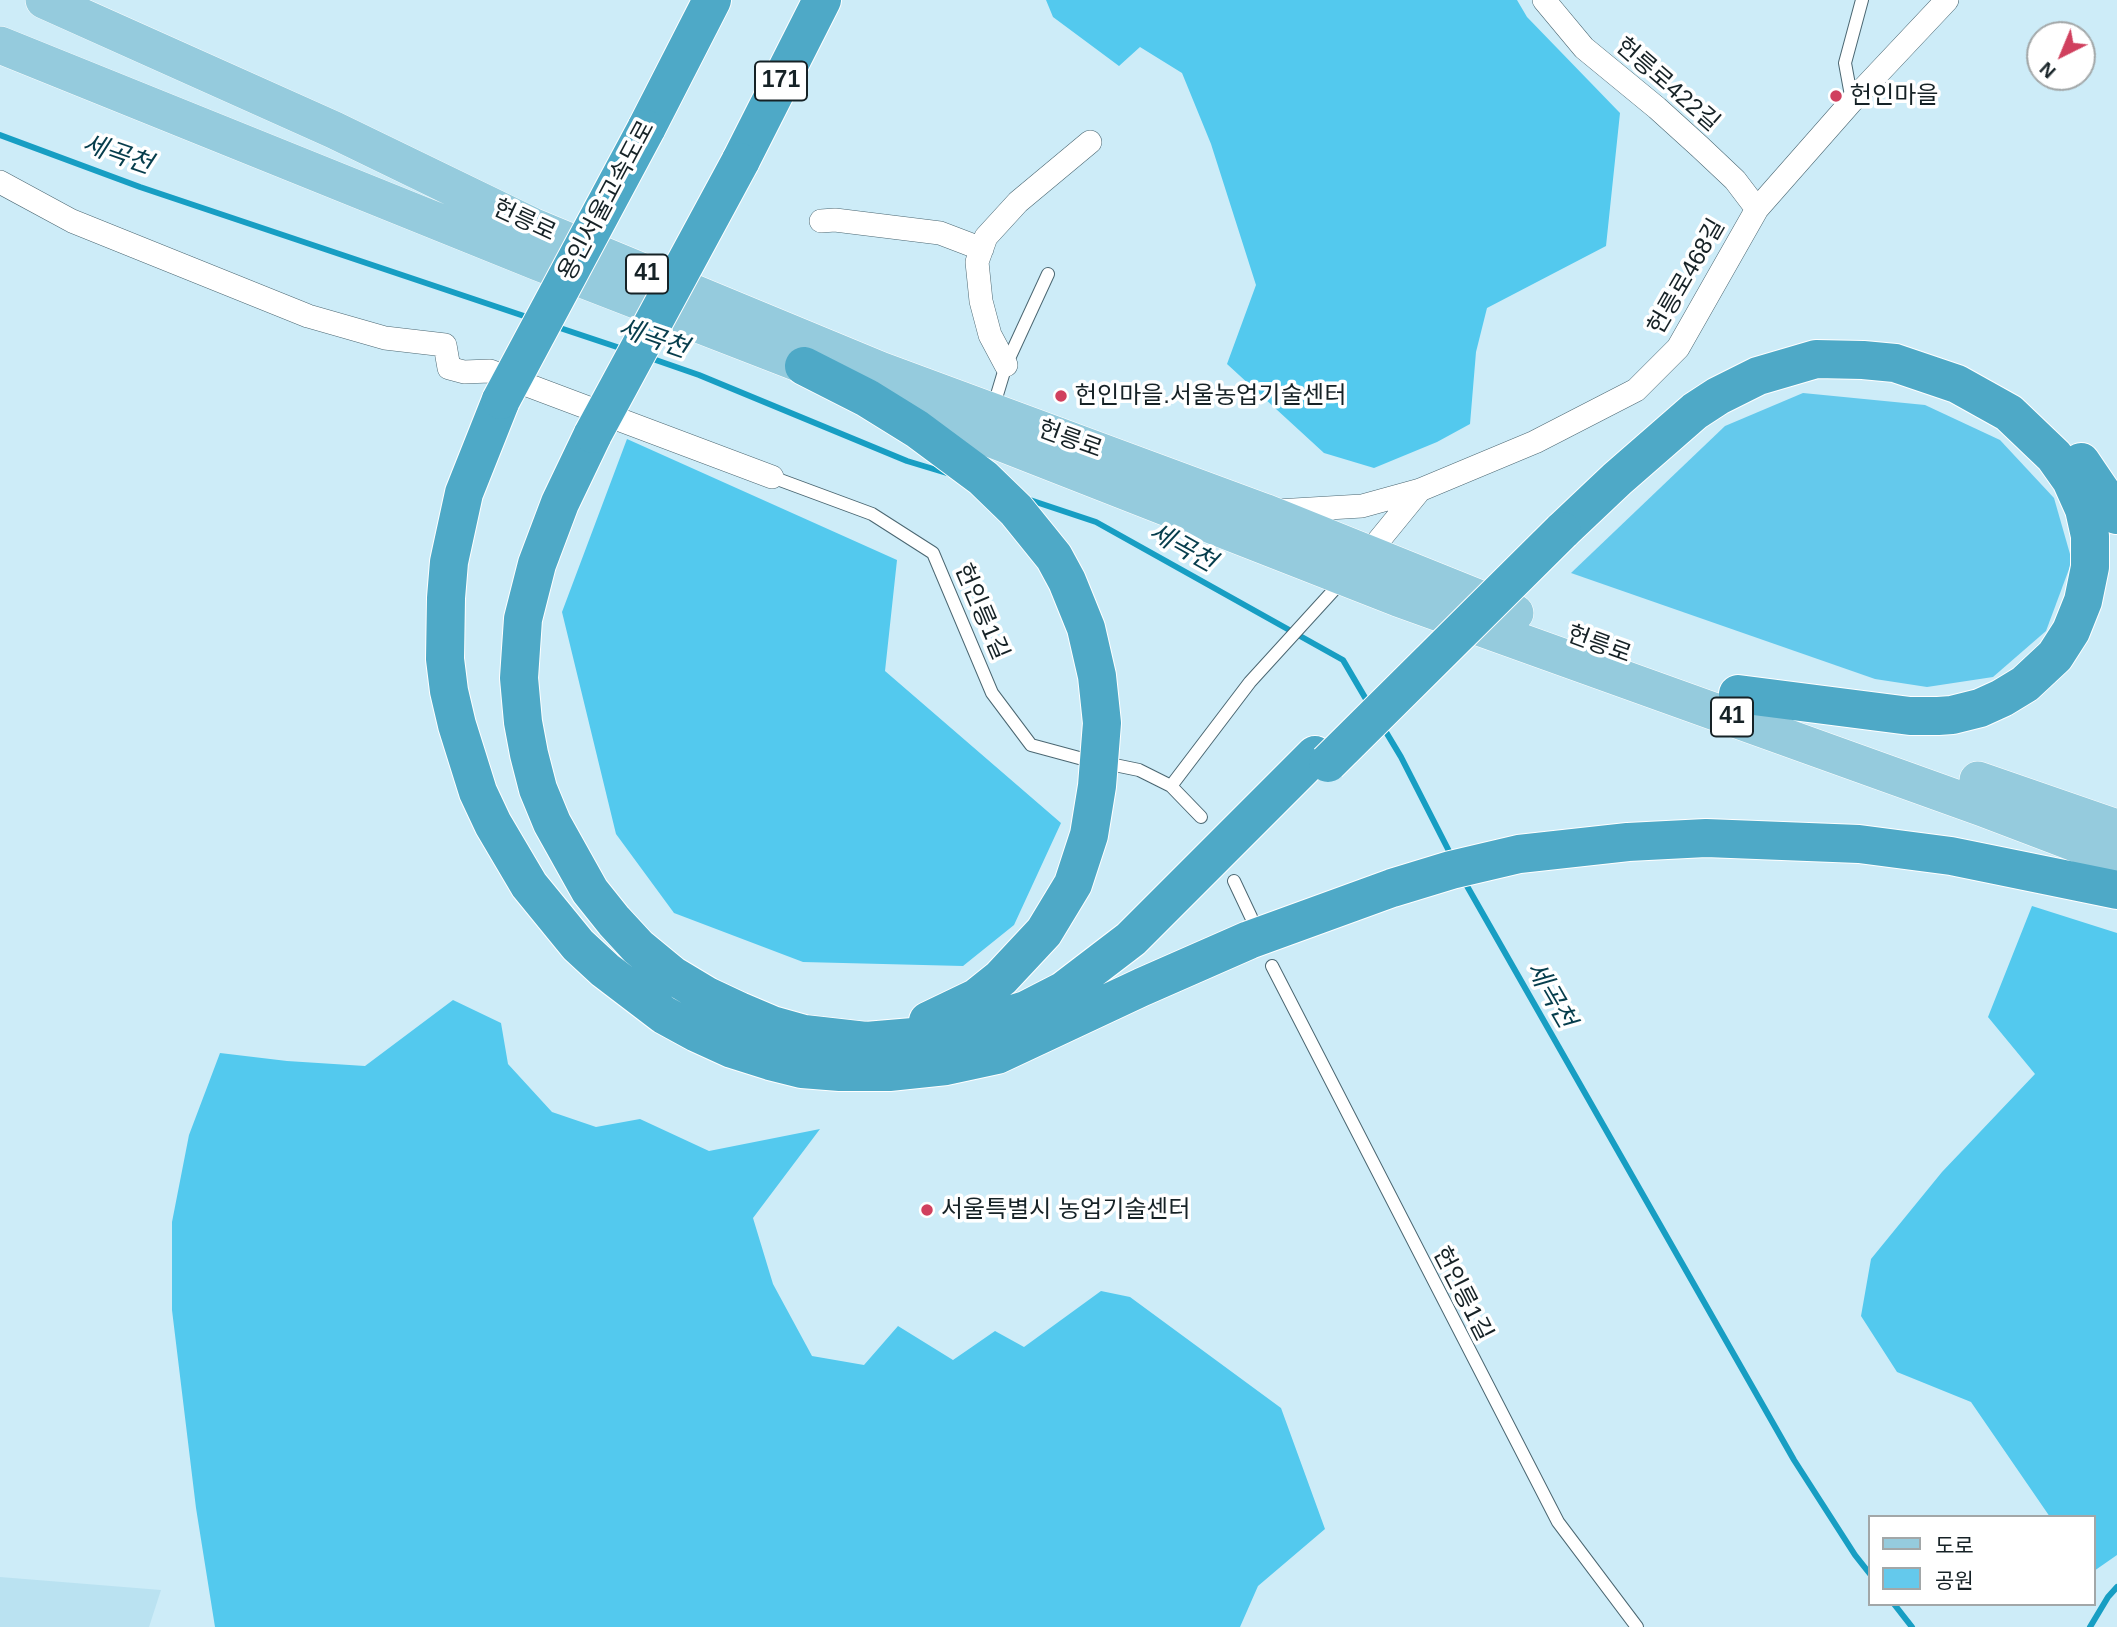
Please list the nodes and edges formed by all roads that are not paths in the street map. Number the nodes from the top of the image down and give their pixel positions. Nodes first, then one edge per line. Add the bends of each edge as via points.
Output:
1 (44, 0) edge
2 (712, 0) edge
3 (822, 0) edge
4 (1544, 0) edge
5 (1862, 0) edge
6 (1947, 0) edge
7 (0, 46) edge
8 (1852, 101) junction
9 (1090, 142) dead end
10 (0, 182) edge
11 (1757, 209) junction
12 (821, 220) dead end
13 (982, 249) junction
14 (1048, 274) dead end
15 (1006, 365) junction
16 (804, 366) junction
17 (992, 411) junction
18 (772, 477) joint
19 (1420, 490) junction
20 (1264, 512) junction
21 (2117, 515) edge
22 (1554, 528) junction
23 (1357, 566) junction
24 (1738, 694) junction
25 (1321, 759) junction
26 (1171, 786) junction
27 (1202, 817) dead end
28 (2117, 828) edge
29 (2117, 859) edge
30 (1234, 881) dead end
31 (2117, 890) edge
32 (1251, 917) dead end
33 (1272, 966) dead end
34 (866, 1041) junction
35 (889, 1072) junction
36 (1637, 1627) edge

1 - 17 main road, 헌릉로 / 41 via 334,130 531,226 880,370
2 - 35 highway, 용인서울고속도로, bridge via 501,400 474,464 449,562 444,632 449,691 478,792 508,852 578,945 630,991 732,1049 802,1069
3 - 34 highway, 171, bridge via 559,503 523,619 519,678 538,789 552,823 583,880 638,947 707,996 772,1025 804,1034
4 - 11 street, 헌릉로422길 via 1584,48 1700,147
5 - 8 lane via 1845,63
6 - 8 street, 헌릉로468길
7 - 16 main road, 헌릉로 / 41
8 - 11 street, 헌릉로468길
9 - 13 street via 1018,202 986,237
10 - 18 street via 72,221 308,316 385,338 445,345 449,368 490,371
11 - 19 street, 헌릉로468길 via 1678,348 1636,390 1535,442
12 - 13 street via 940,233
13 - 15 street via 977,262 981,301 990,335
14 - 15 lane
15 - 17 lane
16 - 23 main road, 헌릉로 / 41
16 - 34 highway via 918,429 983,478 1031,526 1067,581 1086,628 1102,723 1089,835 1073,884 1034,944 988,989 950,1012
17 - 20 main road, 헌릉로 / 41
18 - 26 lane, 헌인릉1길 via 872,514 933,553 992,693 1031,745 1139,770
19 - 20 street, 헌릉로468길 via 1362,506
19 - 23 street, 헌릉로468길
20 - 23 main road, 헌릉로 / 41
21 - 22 highway via 2070,448 2007,390 1927,354 1839,343 1793,346 1717,373 1656,417
22 - 24 highway via 1718,396 1758,376 1816,359 1895,363 1958,384 2009,413 2054,456 2071,480 2090,536 2083,601 2055,656 2025,684 1991,704 1938,716
22 - 25 highway
23 - 24 main road, 헌릉로 / 41
23 - 26 lane via 1250,682
23 - 29 main road, 헌릉로 / 41 via 1424,607
24 - 28 main road, 헌릉로 / 41
25 - 34 highway via 1131,939 1062,992 1026,1010 975,1026
25 - 35 highway via 1142,948 1097,985 1044,1020 989,1045
26 - 27 lane, 헌인릉1길
30 - 32 lane
31 - 35 highway via 1951,856 1846,844 1706,838 1519,854 1392,888 1249,940 997,1055
33 - 36 lane, 헌인릉1길 via 1558,1522

